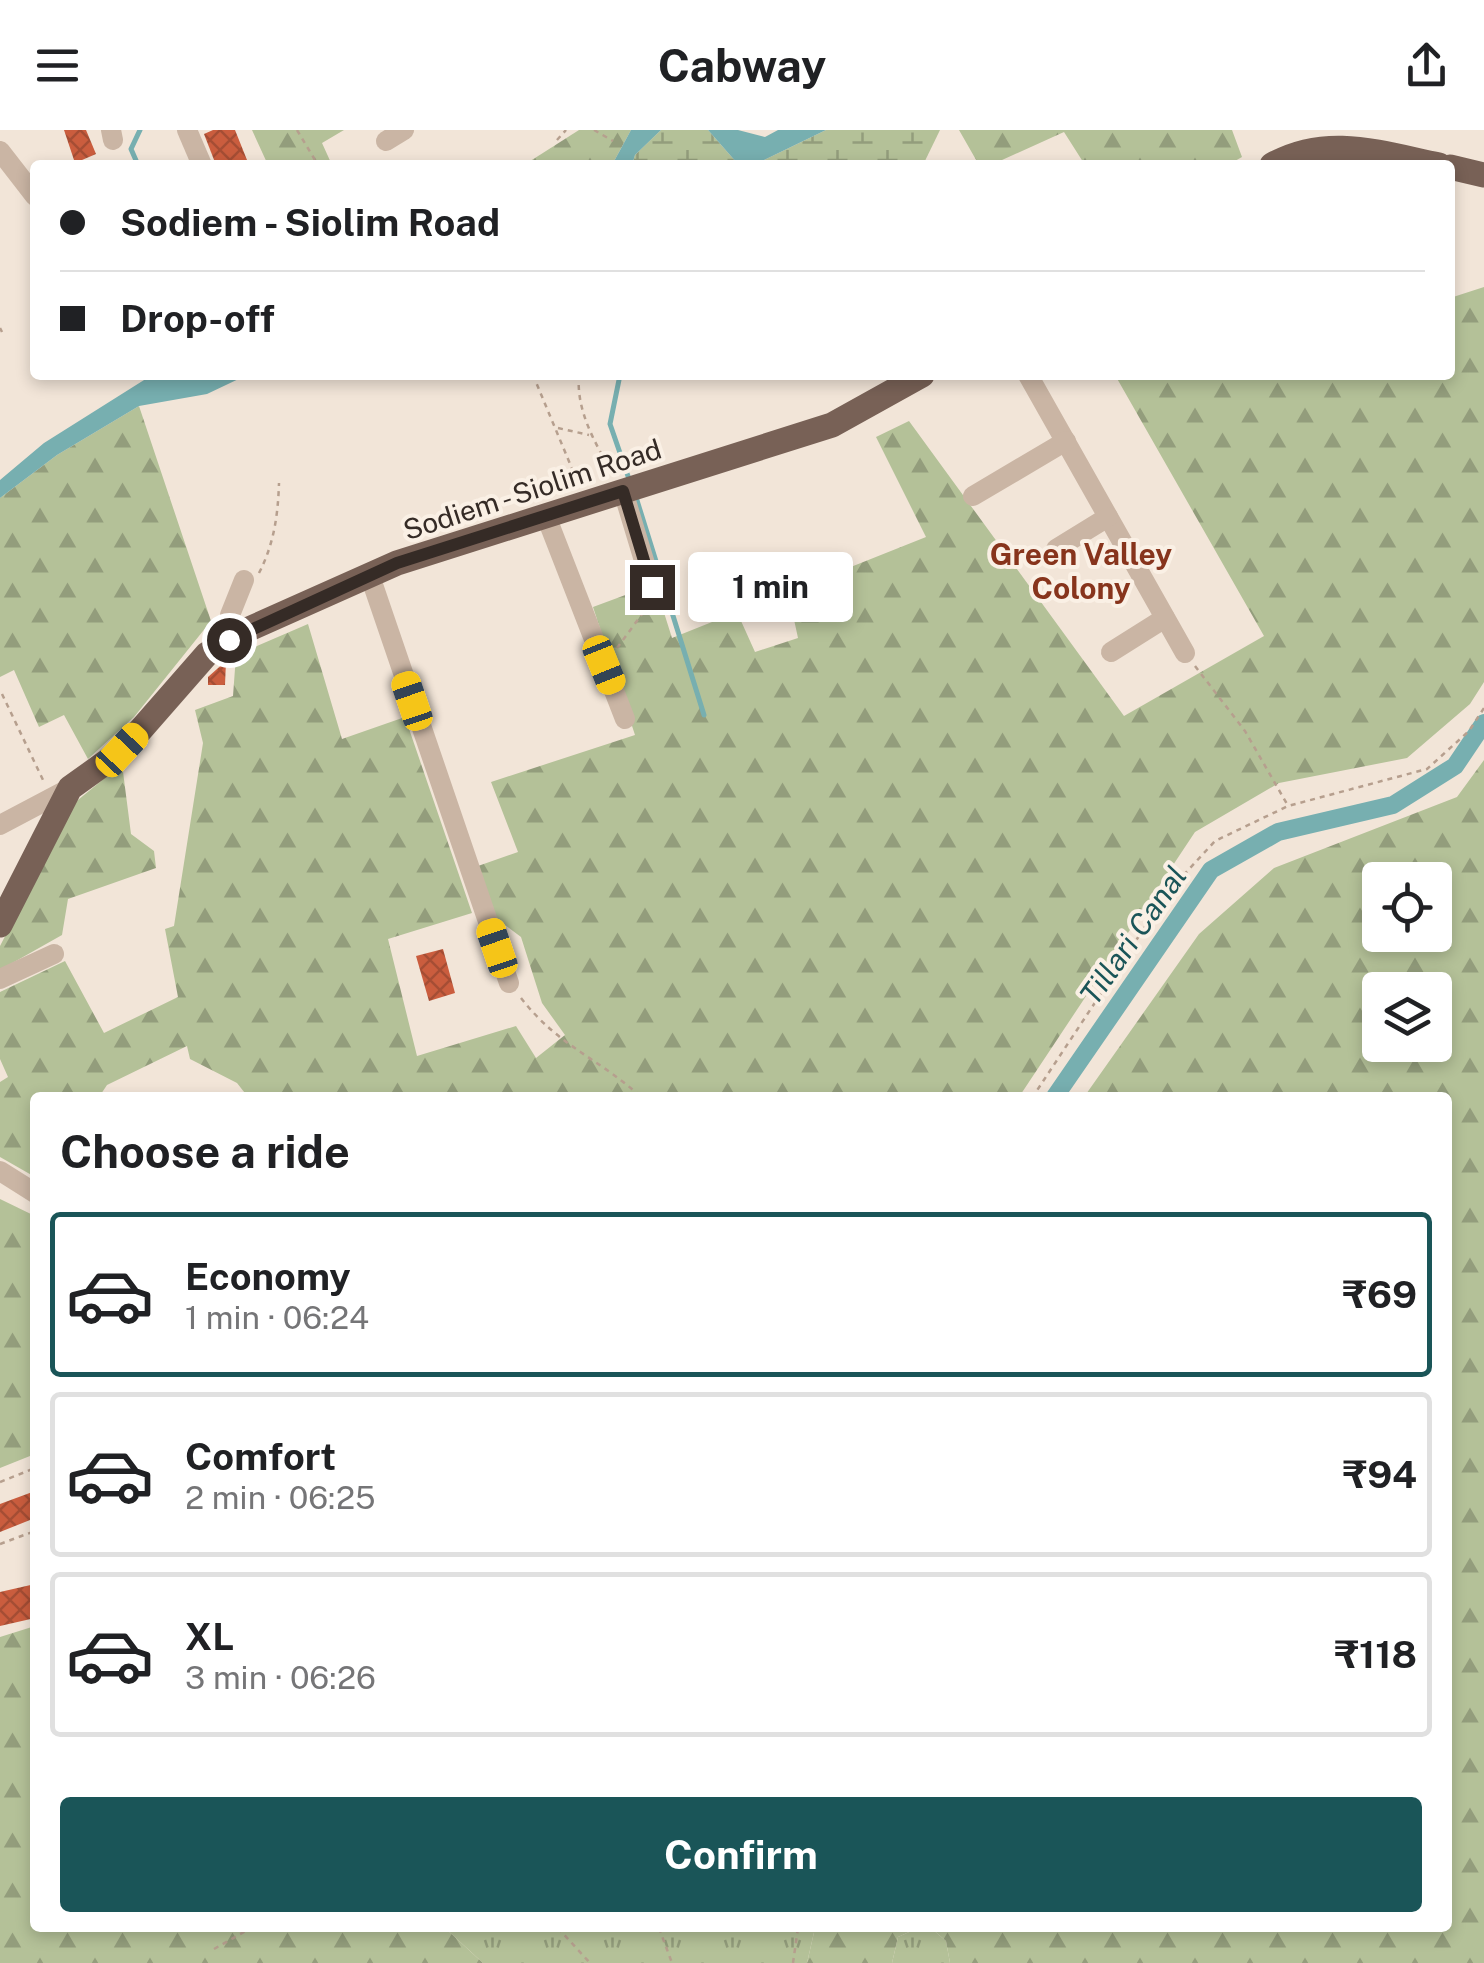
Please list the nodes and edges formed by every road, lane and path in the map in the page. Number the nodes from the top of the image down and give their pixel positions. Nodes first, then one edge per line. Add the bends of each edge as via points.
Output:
1 (186, 130) edge
2 (297, 130) edge
3 (404, 130) edge
4 (566, 130) edge
5 (594, 130) edge
6 (557, 140) dead end
7 (613, 141) dead end
8 (386, 142) dead end
9 (0, 150) edge
10 (200, 160) edge
11 (315, 160) edge
12 (1280, 160) edge
13 (1413, 160) edge
14 (1455, 169) edge
15 (1484, 175) edge
16 (30, 189) edge
17 (535, 380) edge
18 (579, 380) edge
19 (913, 380) edge
20 (1031, 380) edge
21 (555, 427) junction
22 (591, 436) junction
23 (1066, 441) junction
24 (279, 483) dead end
25 (623, 491) junction
26 (973, 496) dead end
27 (586, 503) junction
28 (546, 516) junction
29 (1108, 517) junction
30 (1056, 549) dead end
31 (374, 574) junction
32 (249, 580) joint
33 (652, 587) joint
34 (1165, 618) junction
35 (229, 640) junction
36 (1111, 652) dead end
37 (1185, 653) joint
38 (604, 665) junction
39 (2, 694) edge
40 (1484, 708) edge
41 (626, 719) dead end
42 (428, 722) dead end
43 (60, 793) junction
44 (1288, 806) junction
45 (0, 825) edge
46 (0, 925) edge
47 (54, 954) dead end
48 (0, 979) edge
49 (509, 983) joint
50 (636, 1092) edge
51 (1036, 1092) edge
52 (0, 1171) edge
53 (30, 1190) edge
54 (30, 1470) edge
55 (0, 1482) edge
56 (30, 1532) edge
57 (0, 1544) edge
58 (245, 1932) edge
59 (562, 1932) edge
60 (660, 1932) edge
61 (797, 1932) edge
62 (214, 1949) dead end
63 (590, 1963) edge
64 (672, 1963) edge
65 (793, 1963) edge

1 - 10 street
2 - 11 path
3 - 8 street
4 - 6 path
5 - 7 path
9 - 16 street
12 - 13 main road via 1337,145
14 - 15 main road
17 - 21 path
18 - 22 path
19 - 25 main road, Sodiem - Siolim Road via 832,425
20 - 23 street
21 - 22 path
21 - 27 path
22 - 25 path
23 - 26 street
23 - 29 street
24 - 32 path via 269,555
25 - 27 main road, Sodiem - Siolim Road
25 - 33 street
27 - 28 main road, Sodiem - Siolim Road
28 - 31 main road, Sodiem - Siolim Road
28 - 38 street
29 - 30 street
29 - 34 street
31 - 35 main road, Sodiem - Siolim Road
31 - 42 street
31 - 49 street
32 - 35 street via 230,616
33 - 38 path via 648,607
34 - 36 street
34 - 37 street
35 - 43 main road, Sodiem - Siolim Road via 208,654 122,750
37 - 44 path via 1245,731
38 - 41 street
39 - 43 path
40 - 44 path via 1427,769
43 - 45 street
43 - 46 main road, Sodiem - Siolim Road
44 - 51 path via 1215,841 1168,892
47 - 48 street
49 - 50 path via 562,1044
52 - 53 street
54 - 55 path
56 - 57 path
58 - 62 path
59 - 63 path
60 - 64 path
61 - 65 path

